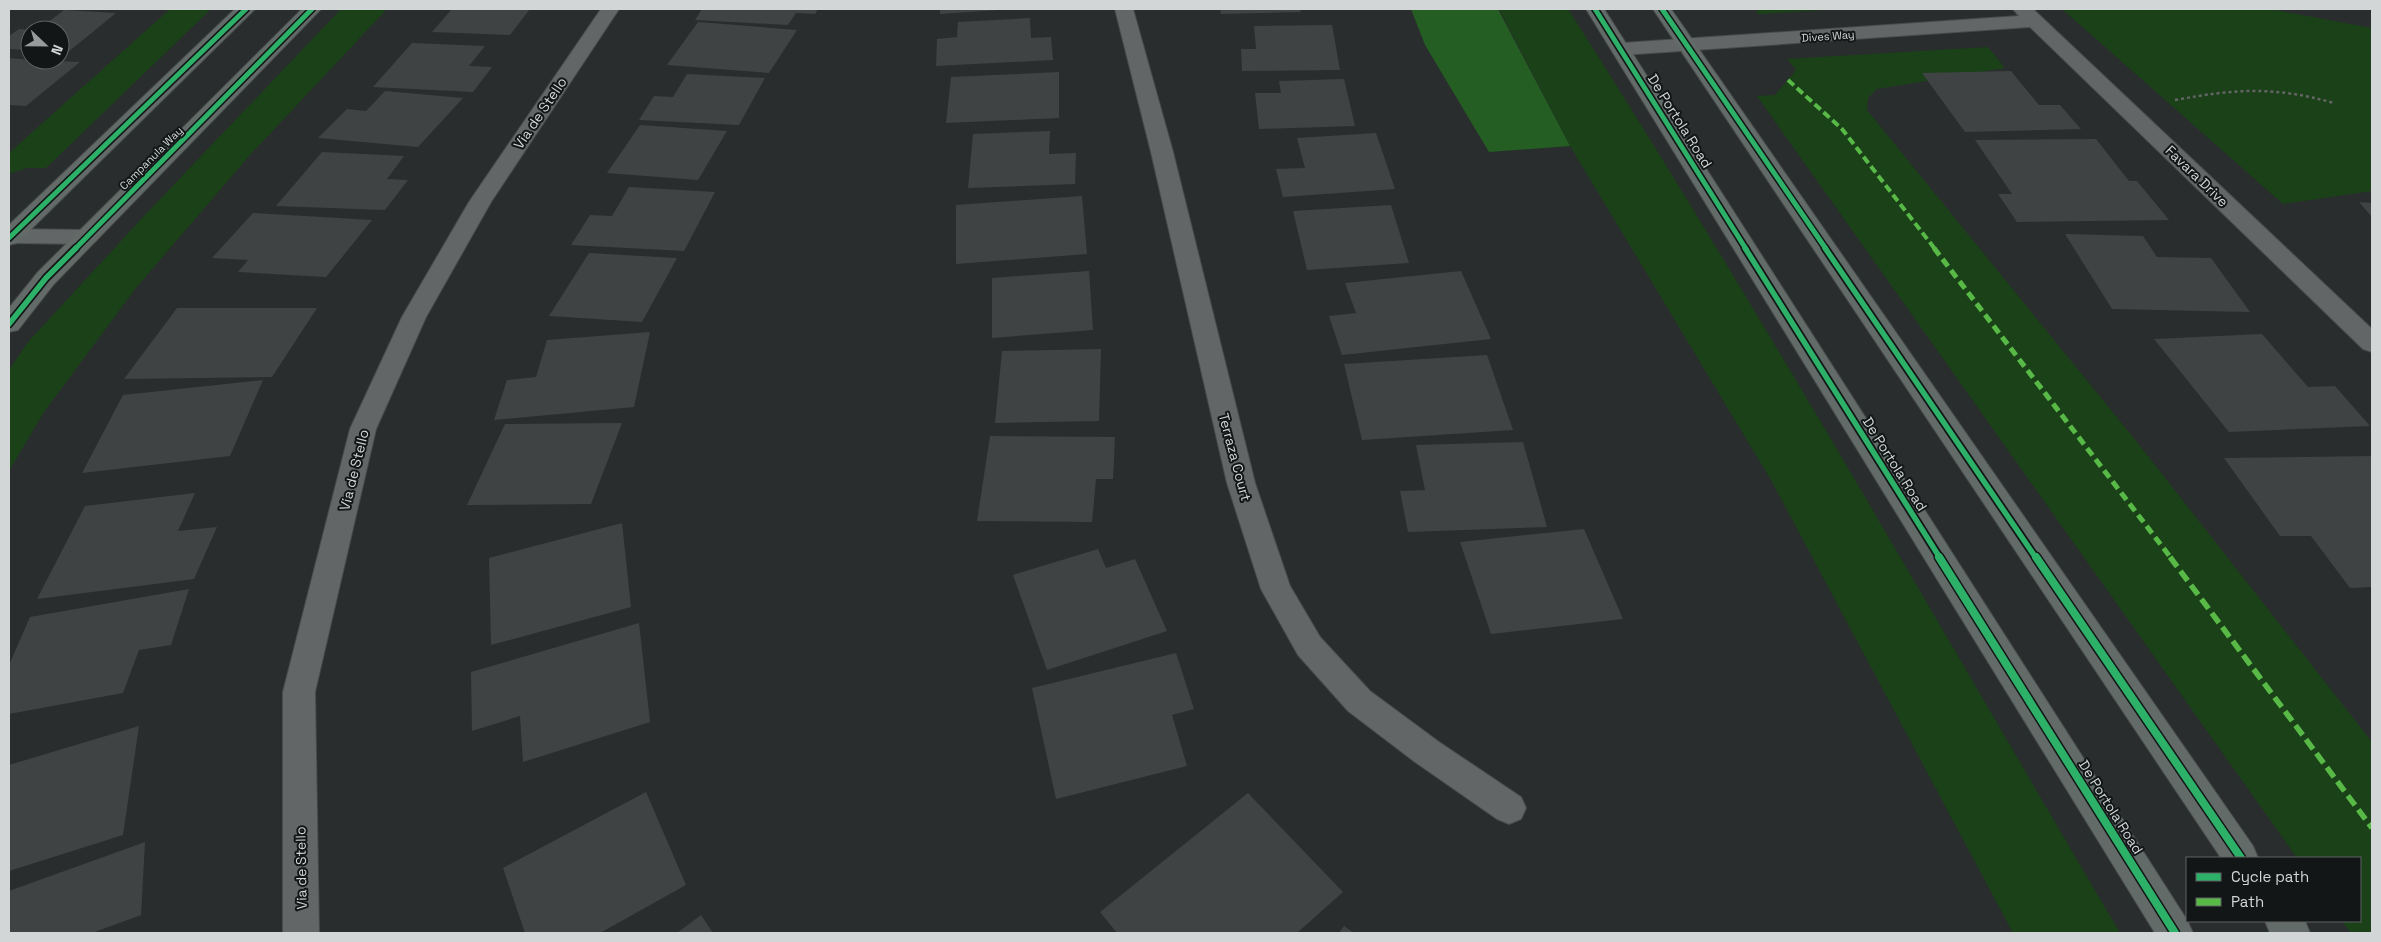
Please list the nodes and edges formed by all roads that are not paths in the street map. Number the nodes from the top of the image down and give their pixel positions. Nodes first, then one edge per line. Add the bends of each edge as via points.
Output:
1 (246, 9) edge
2 (312, 9) edge
3 (610, 9) edge
4 (1124, 9) edge
5 (1595, 9) edge
6 (1662, 9) edge
7 (2028, 15) edge
8 (1685, 45) junction
9 (1622, 49) junction
10 (9, 237) edge
11 (87, 237) junction
12 (9, 324) edge
13 (2372, 343) edge
14 (1509, 808) dead end
15 (2240, 857) edge
16 (2284, 922) edge
17 (301, 933) edge
18 (2175, 933) edge
19 (2292, 933) edge

1 - 10 main road
2 - 11 main road, Campanula Way
3 - 17 street, Via de Stello via 480,202 414,317 363,429 299,692
4 - 14 street, Terraza Court via 1162,152 1234,455 1276,589 1309,646 1359,700
5 - 9 main road, De Portola Road
6 - 8 main road
7 - 8 street, Dives Way
7 - 13 street, Favara Drive
8 - 9 street, Dives Way
8 - 15 main road
9 - 18 main road, De Portola Road
10 - 11 street
11 - 12 main road, Campanula Way via 46,278
16 - 19 main road

